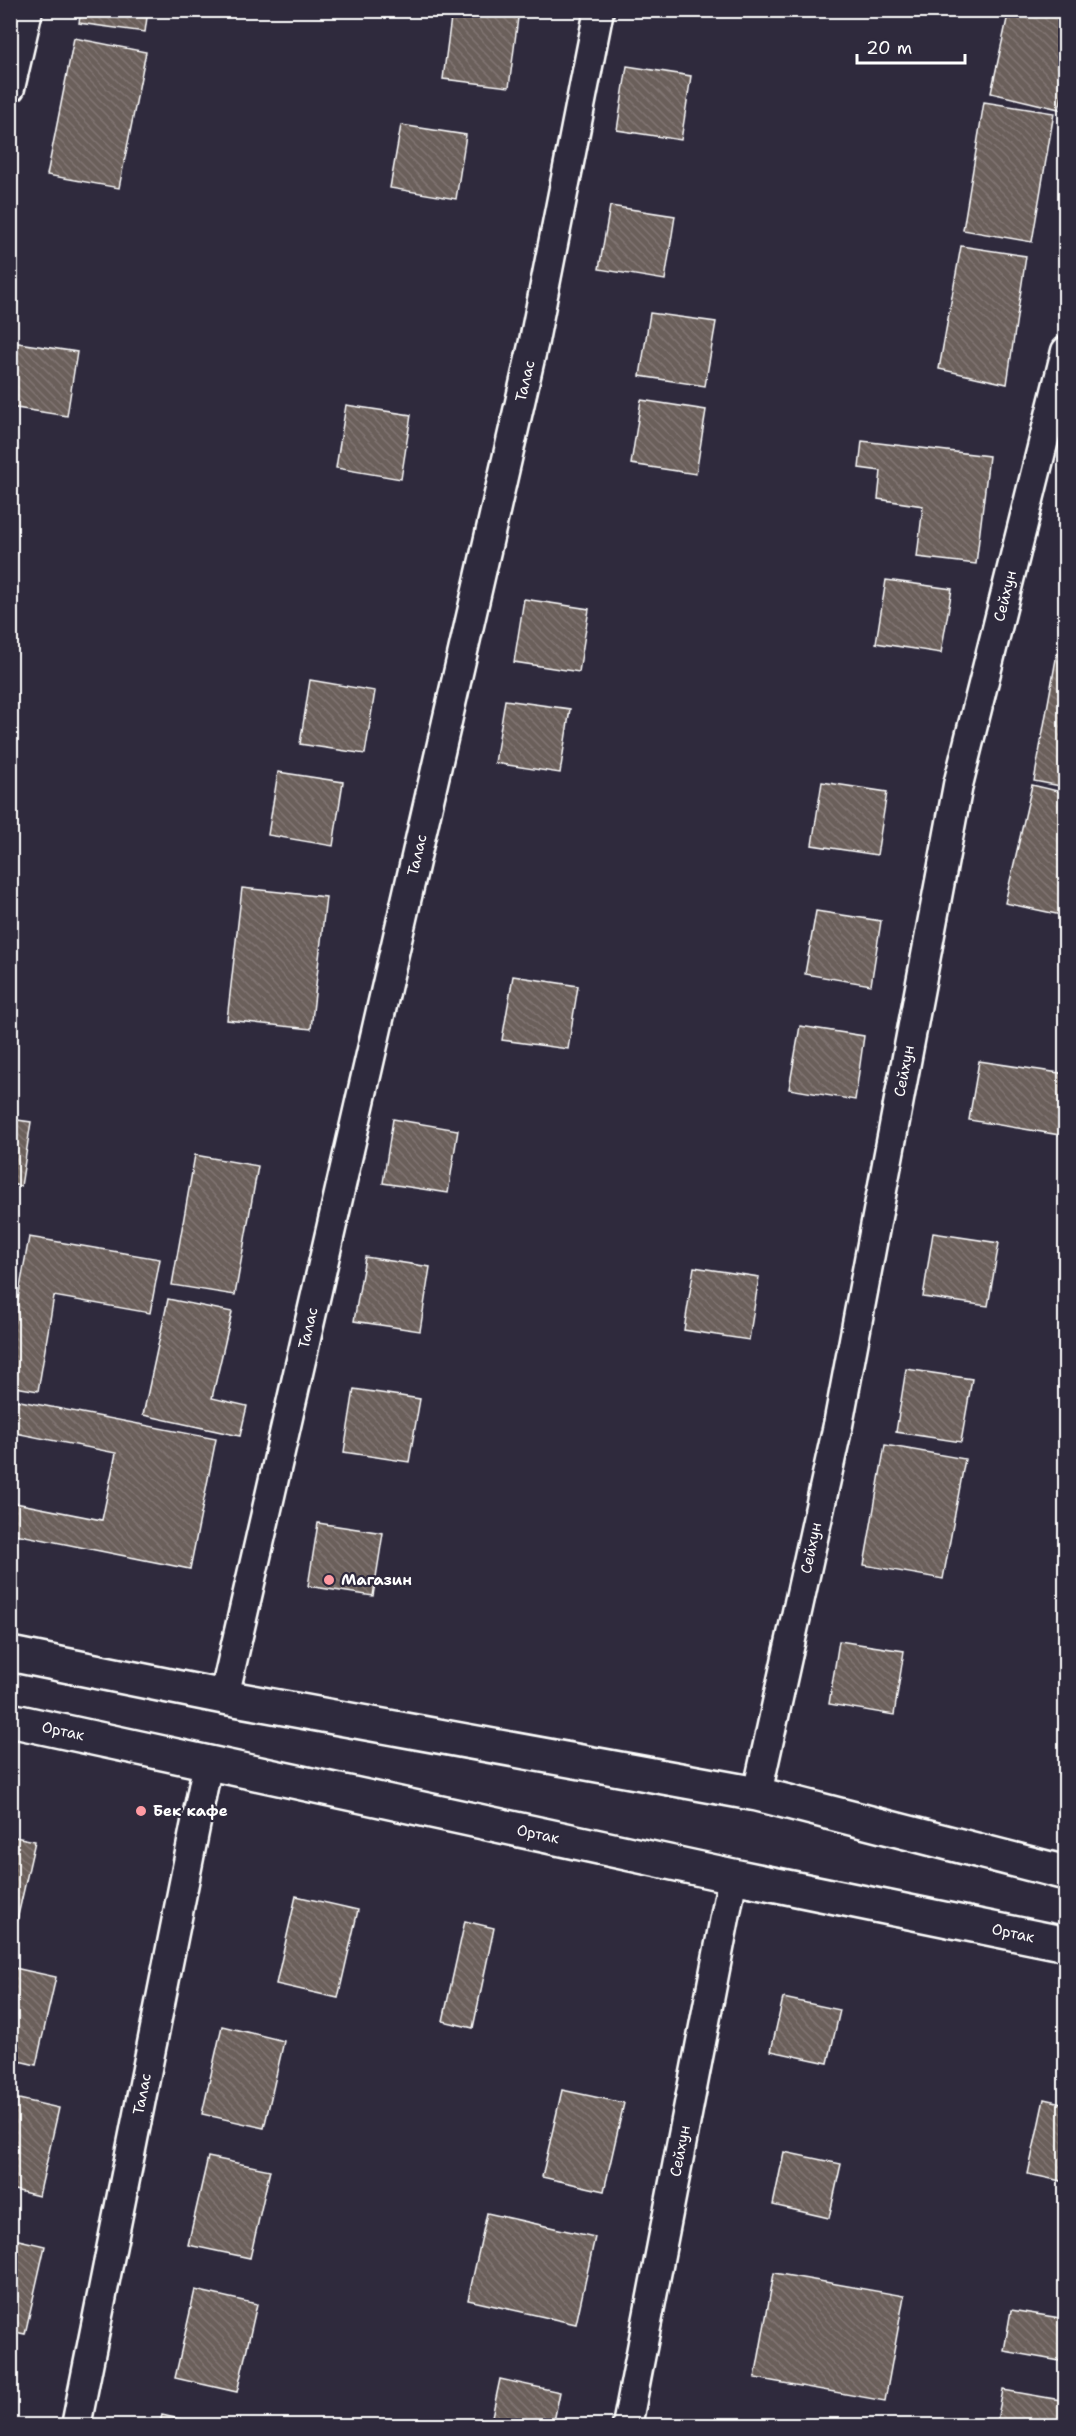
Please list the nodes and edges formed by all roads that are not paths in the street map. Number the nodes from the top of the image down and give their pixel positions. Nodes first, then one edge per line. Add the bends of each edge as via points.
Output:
1 (28, 10) edge
2 (599, 10) edge
3 (10, 88) edge
4 (1065, 351) edge
5 (10, 1654) edge
6 (224, 1696) junction
7 (10, 1720) edge
8 (208, 1762) junction
9 (757, 1794) junction
10 (1065, 1873) edge
11 (733, 1876) junction
12 (1065, 1944) edge
13 (76, 2426) edge
14 (627, 2426) edge

1 - 3 street
2 - 6 street, Талас via 534,341
4 - 9 street, Сейхун via 958,785 838,1425
5 - 6 street
6 - 9 street
7 - 8 street, Ортак
8 - 11 street, Ортак
8 - 13 street, Талас
9 - 10 street
11 - 12 street, Ортак
11 - 14 street, Сейхун

